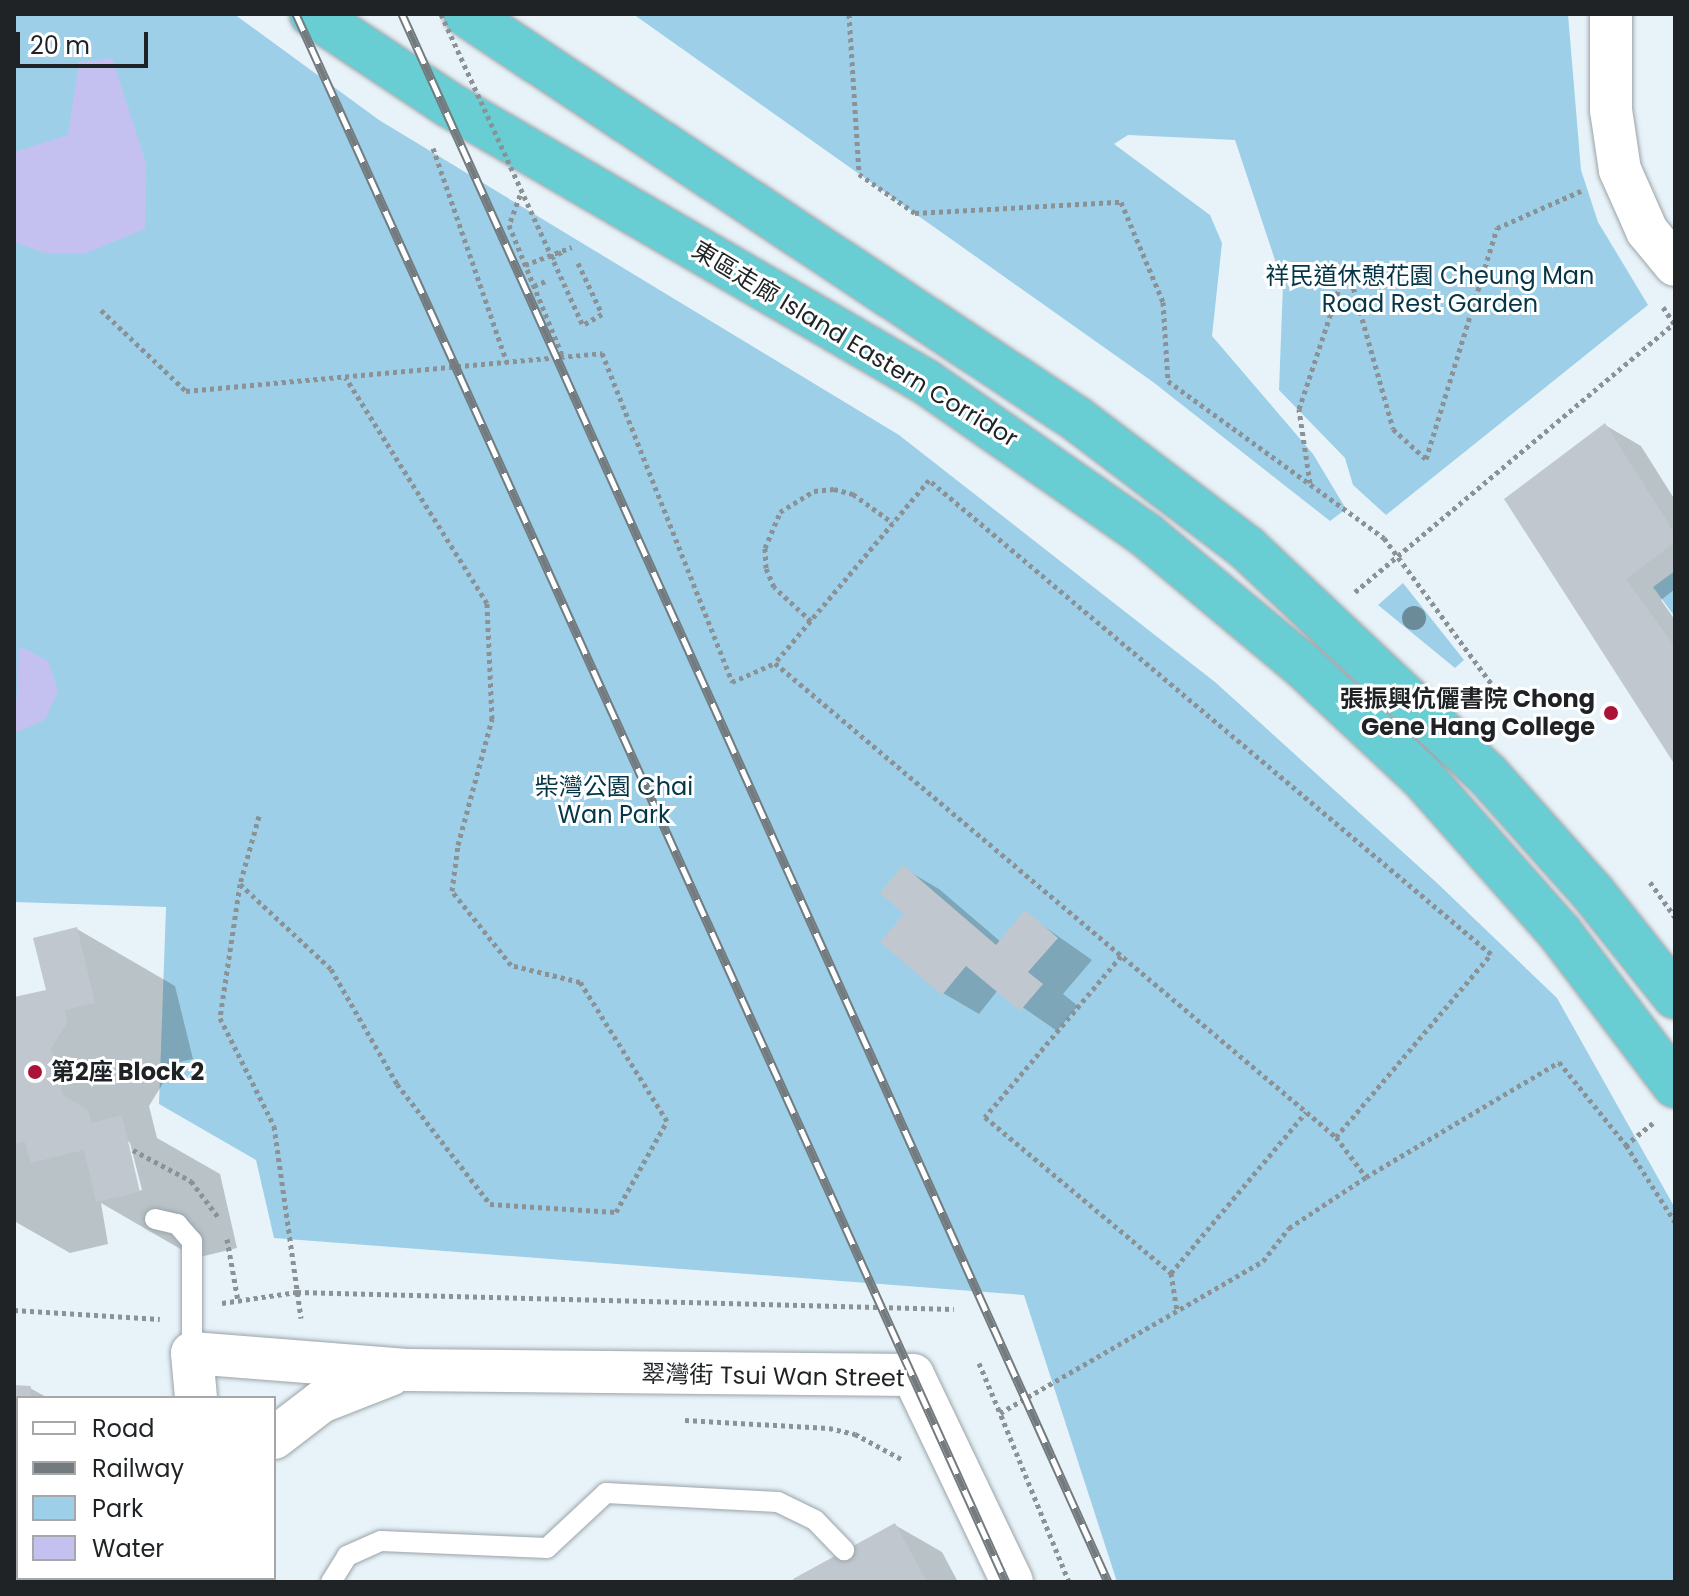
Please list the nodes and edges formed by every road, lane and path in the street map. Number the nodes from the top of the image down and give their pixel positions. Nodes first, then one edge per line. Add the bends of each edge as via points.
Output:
1 (312, 14) edge
2 (441, 14) edge
3 (466, 14) edge
4 (849, 14) edge
5 (1611, 14) edge
6 (428, 133) dead end
7 (524, 183) dead end
8 (1593, 186) dead end
9 (551, 258) junction
10 (578, 263) dead end
11 (525, 265) junction
12 (1675, 265) edge
13 (548, 280) dead end
14 (534, 286) junction
15 (101, 310) dead end
16 (1673, 324) edge
17 (563, 357) junction
18 (507, 363) junction
19 (346, 378) junction
20 (1310, 484) junction
21 (893, 523) junction
22 (1396, 554) junction
23 (1354, 593) dead end
24 (811, 621) junction
25 (775, 663) junction
26 (1499, 694) dead end
27 (259, 816) dead end
28 (1650, 882) dead end
29 (240, 884) junction
30 (1675, 917) edge
31 (1121, 956) junction
32 (1675, 996) edge
33 (1669, 1100) edge
34 (1306, 1112) junction
35 (1336, 1137) junction
36 (1626, 1145) junction
37 (1366, 1177) junction
38 (155, 1219) dead end
39 (1675, 1222) edge
40 (1171, 1273) junction
41 (297, 1292) junction
42 (208, 1305) dead end
43 (954, 1309) dead end
44 (14, 1310) edge
45 (1177, 1311) junction
46 (180, 1338) junction
47 (979, 1363) dead end
48 (406, 1370) junction
49 (195, 1396) edge
50 (1000, 1413) junction
51 (675, 1419) dead end
52 (276, 1436) edge
53 (914, 1469) dead end
54 (844, 1550) dead end
55 (331, 1582) edge
56 (1012, 1582) edge
57 (1069, 1582) edge

1 - 33 highway, 東區走廊 Island Eastern Corridor via 448,104 926,382 1146,535 1302,665 1422,777 1560,933
2 - 9 path, bridge
3 - 32 highway via 1077,419 1247,548 1487,774
4 - 20 path via 859,174 915,213 1121,202 1163,302 1168,381
5 - 12 street via 1611,110 1620,170 1647,231
6 - 18 path
7 - 11 path via 509,225
8 - 20 path via 1497,228 1426,459 1393,429 1347,265 1299,409
9 - 10 path, bridge via 583,325 602,314
9 - 11 path via 572,247
11 - 14 path
13 - 14 path
14 - 17 path
15 - 19 path via 186,391
16 - 22 path
17 - 18 path
17 - 25 path via 602,353 732,682
18 - 19 path
19 - 29 path via 487,603 492,719 458,845 452,891 511,965 580,982 667,1121 616,1212 490,1204 397,1084 331,969
20 - 22 path via 1384,538
21 - 24 path
21 - 24 path via 853,494 834,489 814,491 780,512 767,538 766,568 774,587
21 - 35 path via 929,480 1491,954
22 - 23 path
22 - 26 path
24 - 25 path
25 - 31 path
27 - 29 path
28 - 30 path
29 - 41 path via 220,1018 274,1126
31 - 34 path
31 - 40 path via 985,1117
33 - 36 path
34 - 35 path
34 - 40 path
35 - 37 path
36 - 37 path via 1559,1062
36 - 39 path
37 - 45 path via 1289,1228 1263,1261
38 - 46 lane via 177,1224 192,1241
40 - 45 path
41 - 42 path
41 - 43 path
44 - 46 path via 150,1314
45 - 50 path
46 - 48 street, 翠灣街 Tsui Wan Street
46 - 49 street
47 - 50 path
48 - 52 street, 翠灣街 Tsui Wan Street via 321,1402
48 - 56 street, 翠灣街 Tsui Wan Street via 913,1375
50 - 57 path
51 - 53 path via 829,1428 880,1445
54 - 55 lane via 815,1520 778,1502 606,1493 547,1548 381,1541 347,1556

